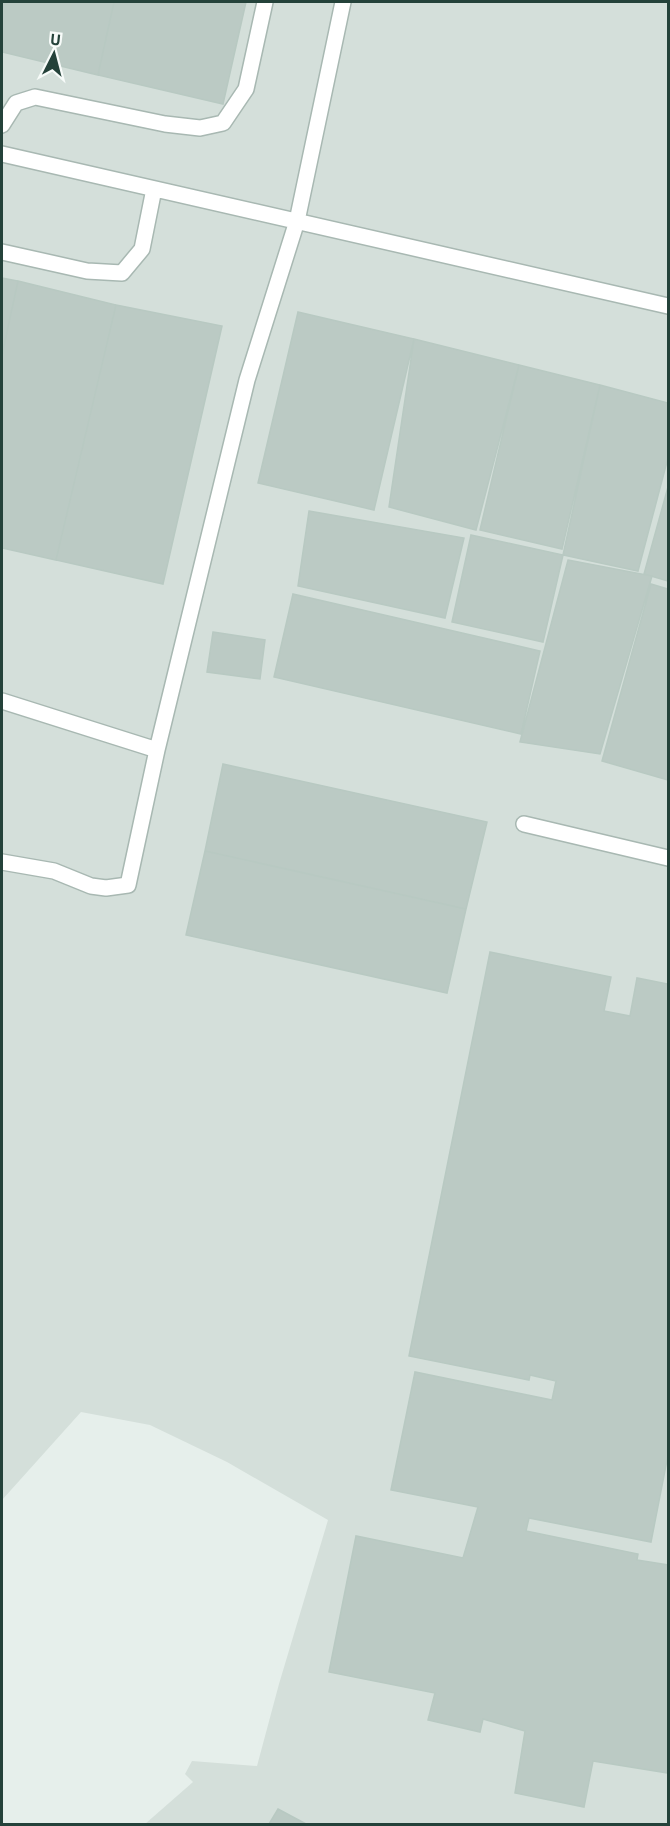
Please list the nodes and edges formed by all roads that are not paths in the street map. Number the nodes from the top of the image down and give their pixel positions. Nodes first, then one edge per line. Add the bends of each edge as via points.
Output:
1 (265, 2) edge
2 (343, 2) edge
3 (2, 125) edge
4 (2, 154) edge
5 (154, 189) junction
6 (297, 221) junction
7 (2, 252) edge
8 (669, 306) edge
9 (2, 701) edge
10 (158, 750) junction
11 (524, 824) dead end
12 (669, 858) edge
13 (2, 862) edge

1 - 3 lane via 246,89 223,123 200,128 165,124 34,97 16,103
2 - 6 lane
4 - 5 lane
5 - 6 lane
5 - 7 lane via 141,249 122,273 87,272
6 - 8 lane
6 - 10 lane via 247,380
9 - 10 lane
10 - 13 lane via 128,885 91,886 54,871
11 - 12 lane

